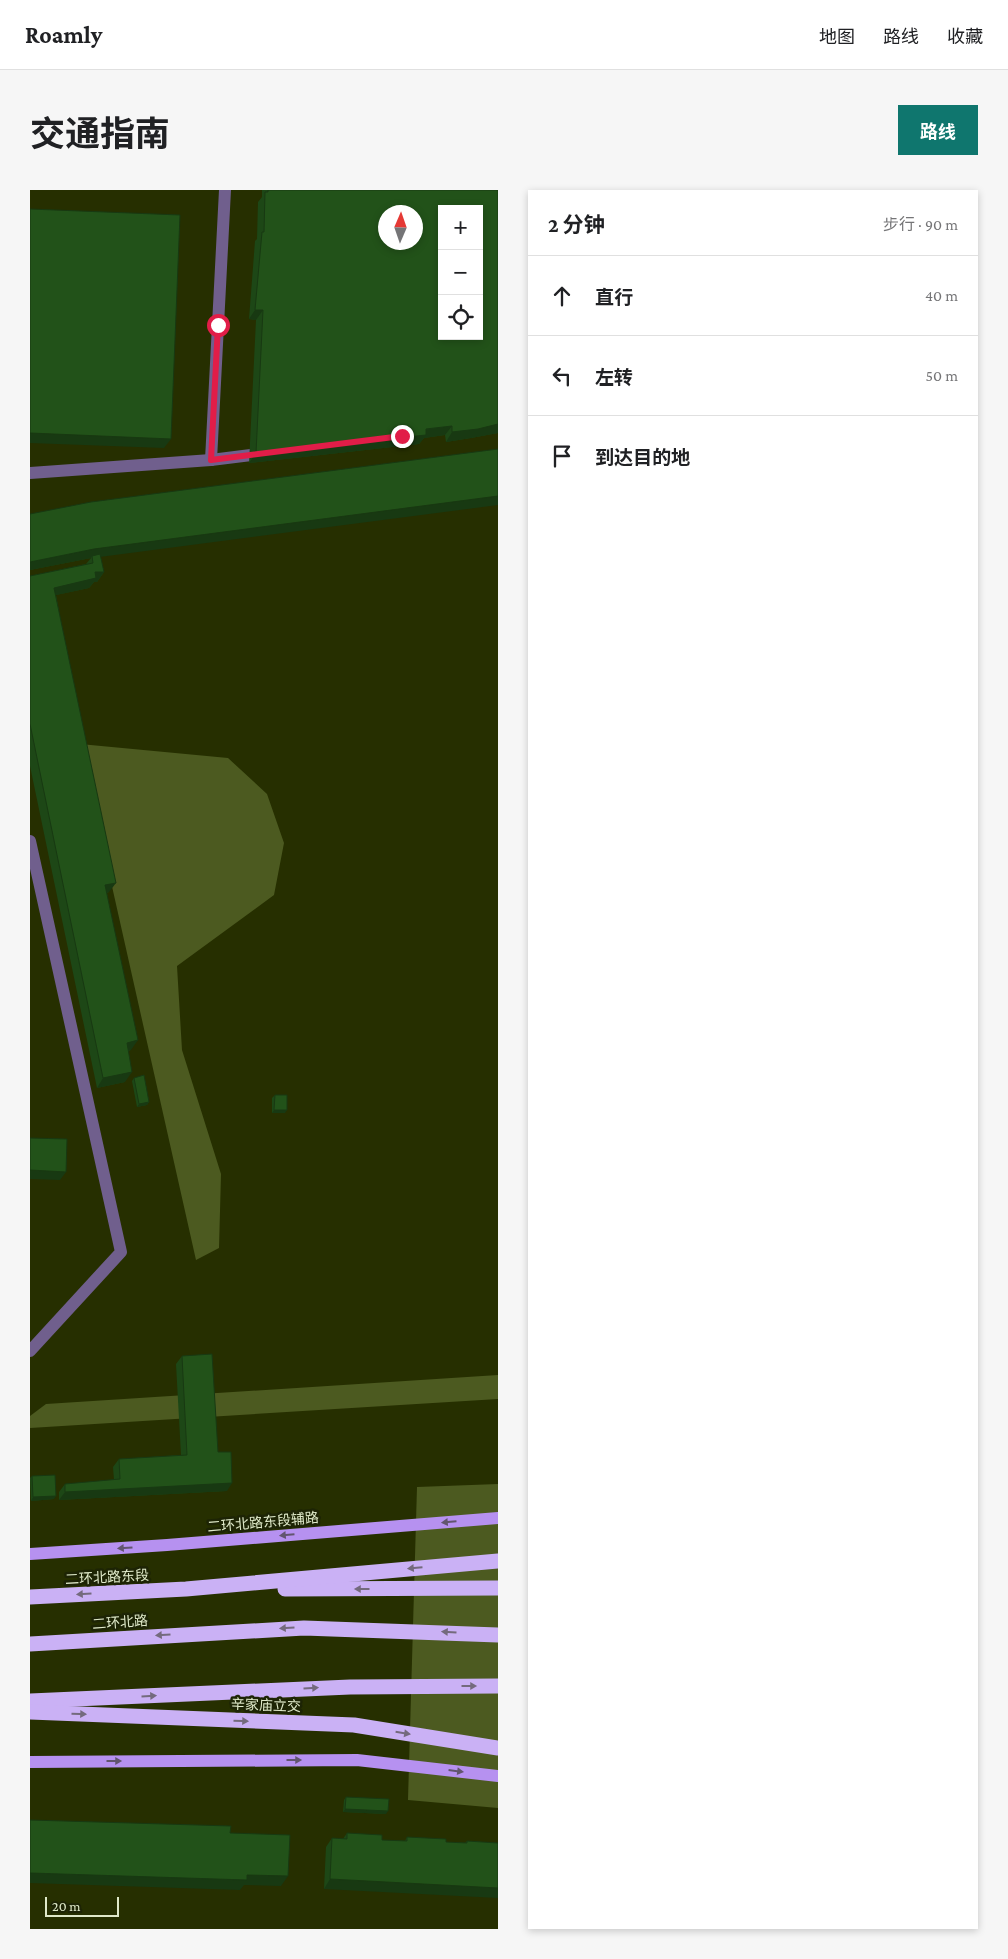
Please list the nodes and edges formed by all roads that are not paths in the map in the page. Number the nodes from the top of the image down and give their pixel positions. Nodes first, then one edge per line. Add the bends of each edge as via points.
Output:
1 (225, 190) edge
2 (280, 452) edge
3 (211, 460) junction
4 (30, 473) edge
5 (30, 841) edge
6 (30, 1351) edge
7 (498, 1518) edge
8 (30, 1554) edge
9 (498, 1560) edge
10 (498, 1588) edge
11 (186, 1589) junction
12 (30, 1597) edge
13 (498, 1635) edge
14 (30, 1644) edge
15 (498, 1686) edge
16 (30, 1701) edge
17 (30, 1712) edge
18 (498, 1748) edge
19 (30, 1762) edge
20 (498, 1776) edge

1 - 3 lane
2 - 3 lane
3 - 4 lane
5 - 6 lane via 121,1252
7 -> 8 main road, 二环北路东段辅路
9 -> 11 highway
10 -> 11 highway
11 -> 12 highway, 二环北路东段
13 -> 14 highway, 二环北路 via 304,1628
16 -> 15 highway, 辛家庙立交 via 350,1687
17 -> 18 highway, 辛家庙立交 via 354,1725
19 -> 20 main road via 357,1760

